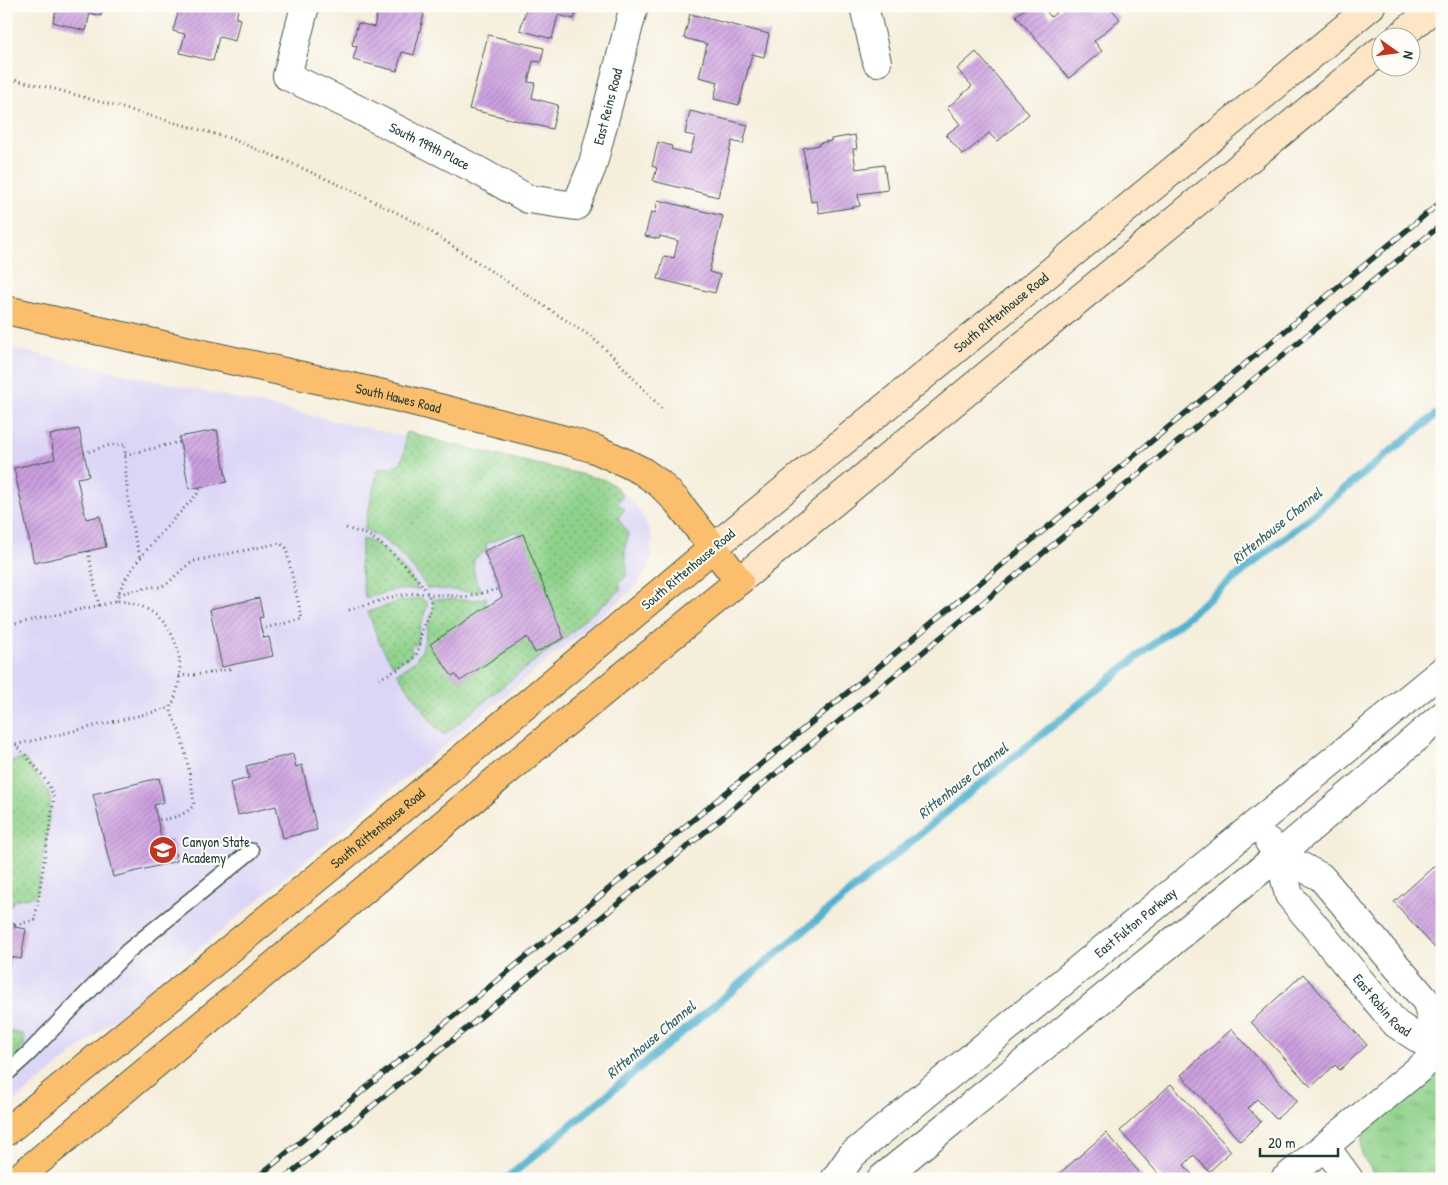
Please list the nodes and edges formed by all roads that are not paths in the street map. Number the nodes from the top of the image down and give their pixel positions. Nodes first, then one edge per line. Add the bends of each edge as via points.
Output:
1 (305, 6) edge
2 (634, 6) edge
3 (864, 6) edge
4 (1371, 6) edge
5 (1436, 6) edge
6 (1410, 28) edge
7 (1370, 60) edge
8 (877, 62) dead end
9 (576, 206) joint
10 (6, 310) edge
11 (713, 548) junction
12 (739, 581) junction
13 (1442, 671) edge
14 (1442, 716) edge
15 (1256, 825) junction
16 (251, 851) dead end
17 (1279, 855) junction
18 (1440, 1051) edge
19 (6, 1074) edge
20 (6, 1132) edge
21 (1325, 1146) junction
22 (17, 1179) edge
23 (835, 1179) edge
24 (881, 1179) edge
25 (1286, 1179) edge
26 (1348, 1179) edge

1 - 9 street, South 199th Place via 287,76 477,170 528,199
2 - 9 street, East Reins Road via 592,167
3 - 8 street
4 - 11 main road, South Rittenhouse Road
5 - 6 main road
7 - 12 main road
10 - 11 main road, South Hawes Road via 392,396 569,440 642,471 659,483
11 - 12 main road, South Hawes Road
11 - 20 main road, South Rittenhouse Road via 399,811
12 - 22 main road
13 - 15 street, East Fulton Parkway
14 - 17 street
15 - 17 street, East Robin Road
15 - 23 street, East Fulton Parkway via 852,1155
16 - 19 lane via 128,950
17 - 18 street, East Robin Road via 1289,895 1396,1024
17 - 18 street, East Robin Road via 1321,877 1426,1002
17 - 24 street
18 - 21 street
21 - 25 street
21 - 26 street

